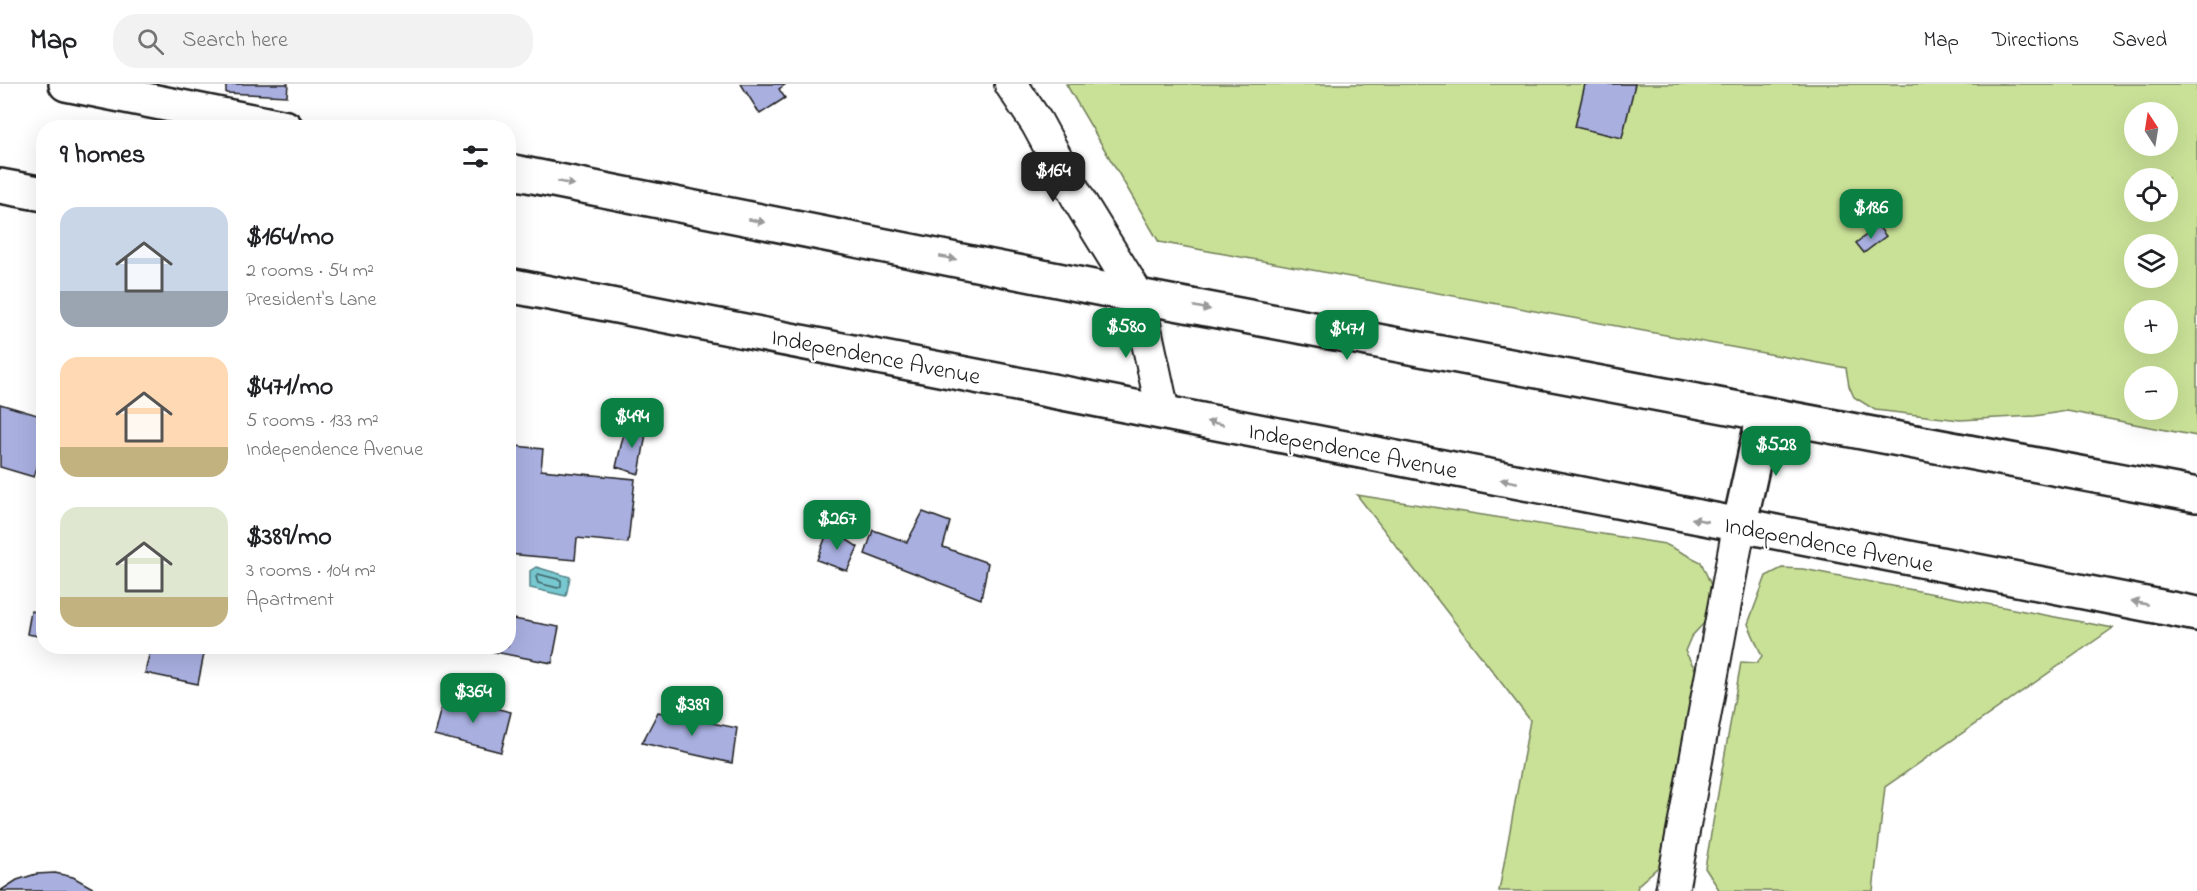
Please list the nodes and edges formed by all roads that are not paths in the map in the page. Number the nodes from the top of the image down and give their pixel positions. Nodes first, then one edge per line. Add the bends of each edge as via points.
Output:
1 (66, 84) edge
2 (1011, 84) edge
3 (246, 120) edge
4 (516, 173) edge
5 (0, 186) edge
6 (36, 193) edge
7 (516, 287) edge
8 (1138, 296) junction
9 (1163, 412) junction
10 (1764, 414) junction
11 (2197, 495) edge
12 (1739, 527) junction
13 (2197, 614) edge
14 (1672, 891) edge

1 - 3 main road
2 - 8 street
4 -> 8 main road
5 - 6 main road
7 - 9 main road, Independence Avenue
8 - 9 street
8 -> 10 main road
12 -> 9 main road, Independence Avenue
10 - 11 main road
10 - 12 main road
13 -> 12 main road, Independence Avenue
12 - 14 street

